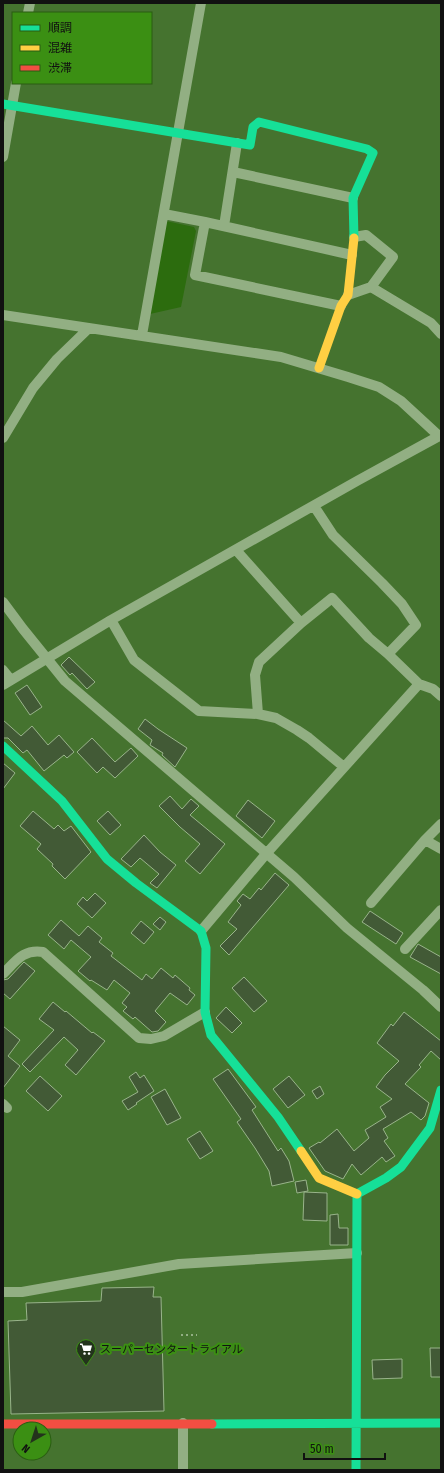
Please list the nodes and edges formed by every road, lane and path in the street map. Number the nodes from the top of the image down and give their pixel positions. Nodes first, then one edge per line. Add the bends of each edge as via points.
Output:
1 (201, 3) edge
2 (16, 84) edge
3 (8, 104) edge
4 (178, 134) junction
5 (237, 143) junction
6 (3, 157) edge
7 (233, 172) junction
8 (353, 198) junction
9 (164, 214) junction
10 (205, 222) junction
11 (224, 226) junction
12 (354, 237) junction
13 (352, 255) junction
14 (371, 287) junction
15 (348, 295) junction
16 (341, 306) junction
17 (3, 315) edge
18 (89, 328) junction
19 (441, 334) edge
20 (142, 335) junction
21 (318, 368) junction
22 (440, 436) edge
23 (3, 438) edge
24 (314, 506) junction
25 (236, 550) junction
26 (3, 602) edge
27 (111, 620) junction
28 (301, 623) junction
29 (388, 654) junction
30 (47, 658) junction
31 (3, 670) edge
32 (7, 682) edge
33 (419, 684) junction
34 (441, 696) edge
35 (258, 714) junction
36 (3, 746) edge
37 (344, 767) junction
38 (441, 824) edge
39 (425, 840) junction
40 (441, 849) edge
41 (266, 854) junction
42 (371, 903) dead end
43 (441, 910) edge
44 (202, 931) junction
45 (405, 949) dead end
46 (3, 974) edge
47 (441, 1007) edge
48 (205, 1012) junction
49 (441, 1090) edge
50 (357, 1194) junction
51 (357, 1253) junction
52 (3, 1292) edge
53 (198, 1334) dead end
54 (180, 1335) dead end
55 (182, 1423) junction
56 (357, 1423) junction
57 (441, 1423) edge
58 (3, 1424) edge
59 (183, 1470) edge
60 (356, 1470) edge

1 - 4 street
2 - 3 street
3 - 4 street
3 - 6 street
4 - 5 street
4 - 9 street
5 - 7 street
5 - 8 street via 250,145 253,128 259,122 367,149 373,153
7 - 8 street
7 - 11 street
8 - 12 street
9 - 10 street
9 - 20 street
10 - 11 street
10 - 16 street via 195,275
11 - 13 street
12 - 13 street
12 - 14 street via 366,235 393,257
13 - 15 street
14 - 15 street
14 - 19 street via 431,323
15 - 16 street
16 - 21 street
17 - 18 street
18 - 20 street
18 - 23 street via 57,359 33,388
20 - 21 street via 281,357
21 - 22 street via 379,387 401,401
22 - 24 street
24 - 25 street
24 - 29 street via 333,535 402,604 416,625
25 - 27 street
25 - 28 street
26 - 30 street
27 - 30 street
27 - 35 street via 134,660 199,711
28 - 29 street via 332,598 369,638
28 - 35 street via 259,662 255,675
29 - 33 street
30 - 32 street
30 - 41 street via 65,681
31 - 32 street
33 - 34 street
33 - 37 street
35 - 37 street via 276,718 298,730
36 - 44 street via 62,801 107,859
37 - 41 street
38 - 39 street
39 - 40 street
39 - 42 street
41 - 44 street
41 - 47 street
43 - 45 street
44 - 48 street via 206,948
46 - 48 street via 21,955 43,952 139,1038 164,1036
48 - 50 street via 211,1035 278,1117 319,1178
49 - 50 street via 430,1128 401,1167
50 - 51 street
51 - 52 street via 179,1264 22,1292
51 - 56 street
53 - 54 path
55 - 56 street
55 - 58 street
55 - 59 street
56 - 57 street
56 - 60 street

